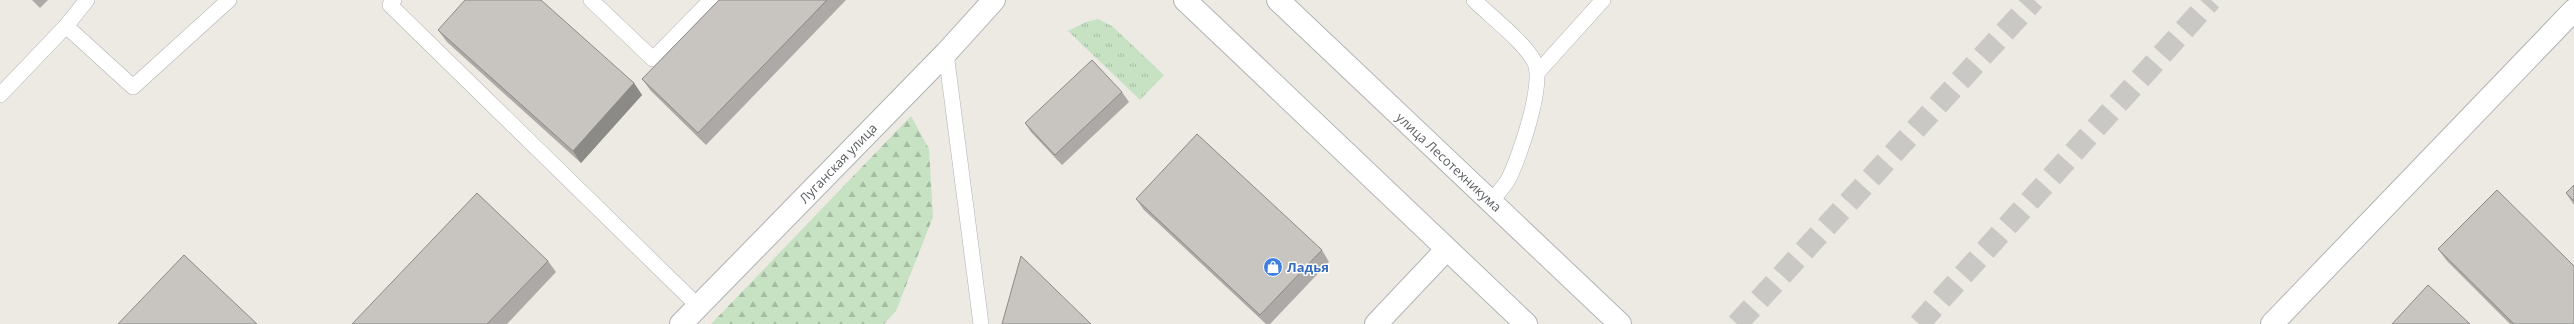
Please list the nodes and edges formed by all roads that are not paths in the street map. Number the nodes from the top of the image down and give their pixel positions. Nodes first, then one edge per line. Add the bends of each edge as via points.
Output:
1 (87, 0) edge
2 (229, 0) edge
3 (394, 0) edge
4 (591, 0) edge
5 (711, 0) edge
6 (994, 0) edge
7 (1186, 0) edge
8 (1278, 0) edge
9 (1603, 0) edge
10 (1476, 1) edge
11 (2572, 16) edge
12 (66, 26) junction
13 (946, 53) junction
14 (1538, 72) junction
15 (0, 95) edge
16 (1490, 202) junction
17 (1446, 250) junction
18 (698, 306) junction
19 (681, 324) edge
20 (981, 324) edge
21 (1376, 324) edge
22 (1526, 324) edge
23 (1620, 324) edge
24 (2272, 324) edge

1 - 12 lane
2 - 12 lane via 132,87
3 - 18 lane via 390,6
4 - 5 lane via 653,59
6 - 13 main road, Луганская улица
7 - 17 main road
8 - 16 main road, улица Лесотехникума
9 - 14 lane
10 - 14 lane via 1529,53
11 - 24 main road
12 - 15 lane
13 - 18 main road, Луганская улица
13 - 20 lane
14 - 16 lane via 1537,89 1514,168 1507,182
16 - 23 main road, улица Лесотехникума
17 - 21 main road
17 - 22 main road
18 - 19 main road, Луганская улица

